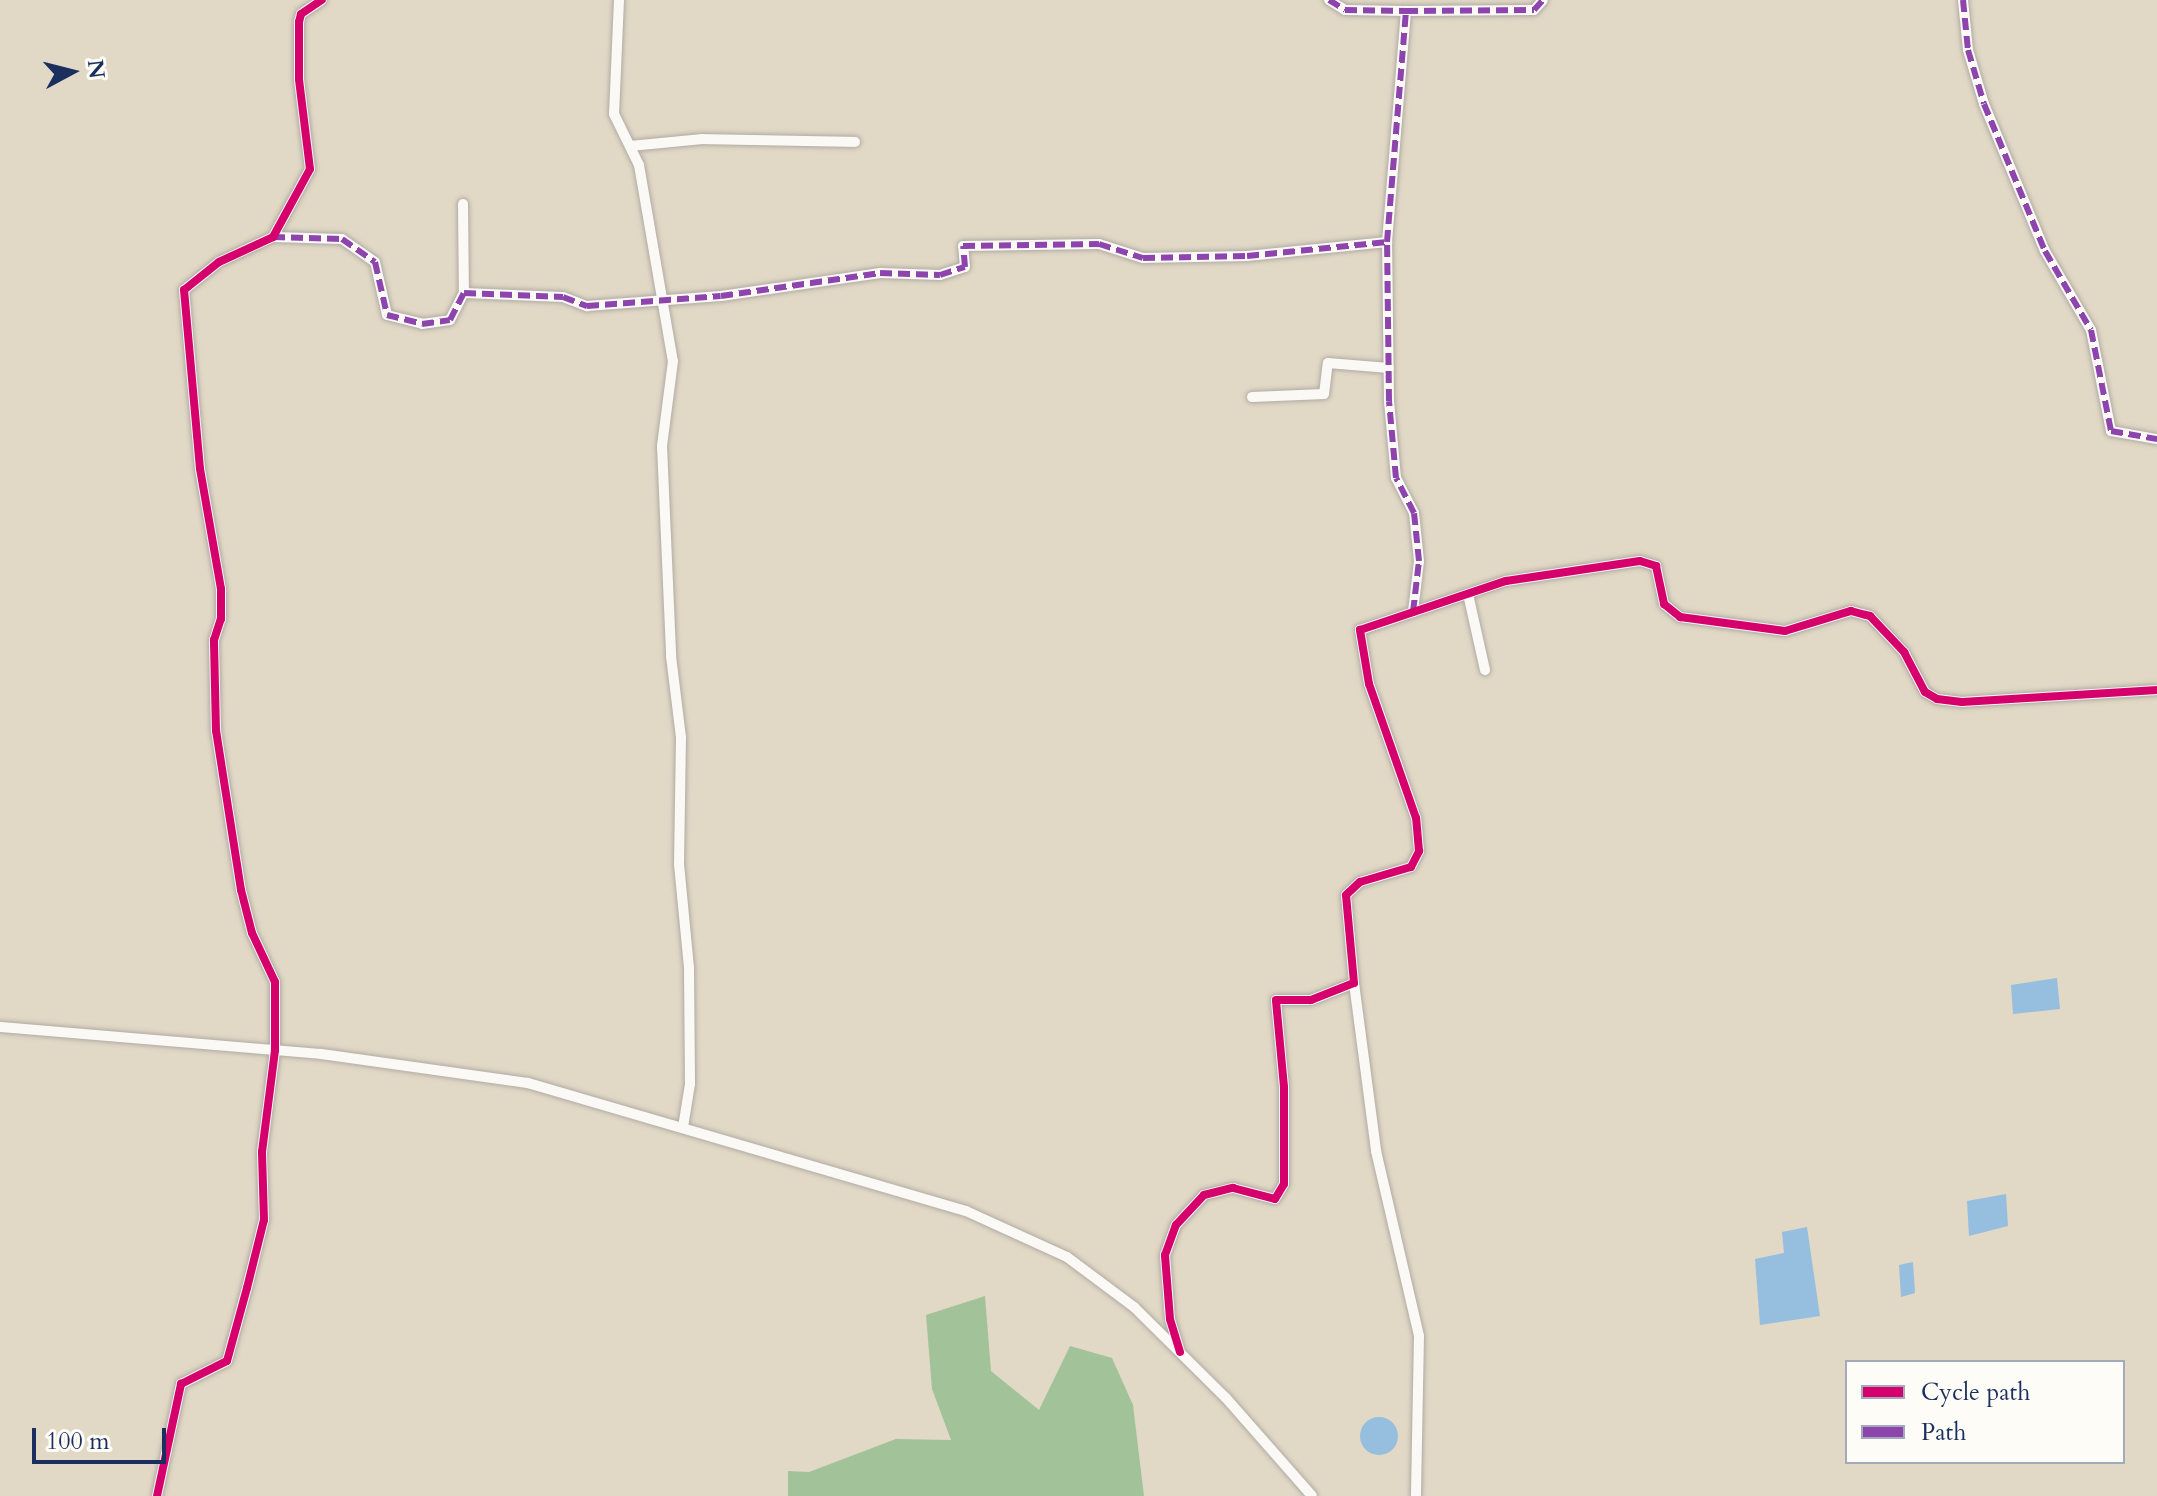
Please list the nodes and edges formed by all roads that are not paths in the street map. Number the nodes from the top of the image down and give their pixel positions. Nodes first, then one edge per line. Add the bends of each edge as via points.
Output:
1 (322, 0) edge
2 (619, 0) edge
3 (1329, 0) edge
4 (1543, 0) edge
5 (1963, 0) edge
6 (1406, 11) junction
7 (855, 142) dead end
8 (630, 146) junction
9 (463, 204) dead end
10 (273, 237) junction
11 (1387, 242) junction
12 (464, 293) junction
13 (665, 302) junction
14 (1389, 368) junction
15 (1252, 397) dead end
16 (2157, 439) edge
17 (1468, 594) junction
18 (1413, 612) junction
19 (1485, 670) dead end
20 (2157, 690) edge
21 (1354, 983) junction
22 (0, 1027) edge
23 (275, 1050) junction
24 (683, 1127) junction
25 (1180, 1352) junction
26 (157, 1496) edge
27 (1312, 1496) edge
28 (1416, 1496) edge

1 - 10 street via 301,14 299,22 299,79 310,169
2 - 8 street via 614,114 617,129
3 - 6 street via 1345,10
4 - 6 street via 1534,10
5 - 16 street via 1968,50 1984,104 2045,251 2091,330 2111,431
6 - 11 street
7 - 8 street via 703,139
8 - 13 street via 639,165
9 - 12 street
10 - 12 street via 342,239 375,262 387,315 422,324 450,320
10 - 23 street via 219,262 184,290 200,469 221,589 221,619 214,640 216,731 241,890 252,933 275,982
11 - 13 street via 1247,256 1143,258 1099,244 963,246 965,267 940,275 880,273
11 - 14 street
12 - 13 street via 563,297 587,306
13 - 24 street via 673,361 662,446 671,656 681,737 679,864 689,968 690,1084
14 - 15 street via 1328,363 1324,394
14 - 18 street via 1396,478 1414,513 1419,561
17 - 18 street
17 - 19 street
17 - 20 street via 1506,581 1640,561 1656,566 1664,604 1680,617 1785,631 1851,611 1870,616 1904,652 1925,692 1937,699 1978,702
18 - 21 street via 1360,630 1369,684 1416,818 1419,851 1411,867 1360,882 1346,895
21 - 25 street via 1311,1000 1276,1000 1284,1087 1284,1184 1275,1199 1233,1188 1204,1195 1176,1225 1165,1255 1170,1319
21 - 28 street via 1376,1151 1419,1336
22 - 23 street
23 - 24 street via 528,1083
23 - 26 street via 262,1152 264,1220 251,1274 227,1361 181,1384
24 - 25 street via 966,1211 1067,1257 1134,1307
25 - 27 street

